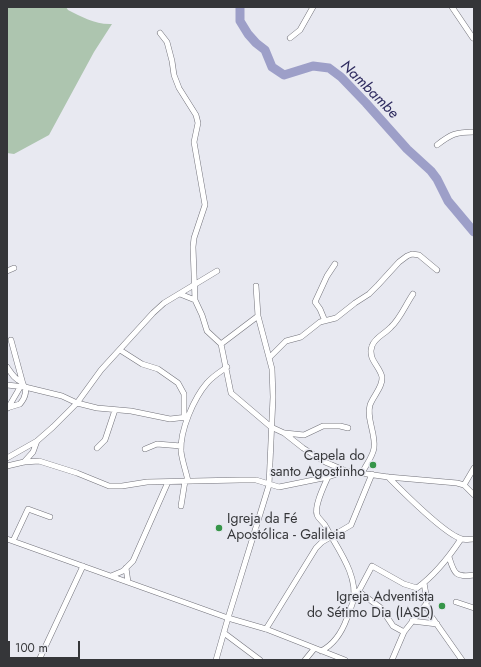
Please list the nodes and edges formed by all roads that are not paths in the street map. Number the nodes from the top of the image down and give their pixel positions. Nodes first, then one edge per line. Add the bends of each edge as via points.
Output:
1 (314, 7) edge
2 (452, 7) edge
3 (160, 33) dead end
4 (290, 38) dead end
5 (473, 38) dead end
6 (474, 132) edge
7 (437, 145) dead end
8 (335, 264) dead end
9 (14, 268) dead end
10 (437, 270) dead end
11 (7, 271) edge
12 (217, 272) dead end
13 (193, 286) junction
14 (256, 286) dead end
15 (180, 294) junction
16 (413, 294) dead end
17 (195, 300) junction
18 (258, 316) junction
19 (325, 321) junction
20 (11, 340) dead end
21 (221, 344) junction
22 (120, 350) junction
23 (270, 357) junction
24 (7, 367) edge
25 (227, 367) junction
26 (7, 385) edge
27 (23, 385) junction
28 (77, 403) junction
29 (7, 408) edge
30 (115, 410) junction
31 (186, 417) junction
32 (271, 427) junction
33 (348, 428) dead end
34 (284, 433) junction
35 (37, 441) junction
36 (181, 446) junction
37 (97, 448) dead end
38 (145, 449) dead end
39 (7, 458) edge
40 (24, 462) junction
41 (7, 466) edge
42 (474, 468) edge
43 (346, 471) junction
44 (362, 472) junction
45 (372, 474) junction
46 (328, 477) junction
47 (388, 477) junction
48 (187, 481) junction
49 (168, 482) junction
50 (269, 485) junction
51 (464, 485) junction
52 (474, 496) edge
53 (181, 506) dead end
54 (50, 517) dead end
55 (331, 537) junction
56 (7, 538) edge
57 (461, 539) junction
58 (474, 539) edge
59 (13, 541) junction
60 (449, 556) junction
61 (83, 566) junction
62 (126, 568) junction
63 (474, 575) edge
64 (111, 576) junction
65 (128, 582) junction
66 (424, 583) junction
67 (358, 591) junction
68 (353, 600) junction
69 (456, 602) dead end
70 (426, 604) junction
71 (474, 608) edge
72 (228, 618) junction
73 (412, 621) junction
74 (437, 624) junction
75 (266, 629) junction
76 (404, 632) junction
77 (224, 633) junction
78 (314, 649) junction
79 (322, 651) junction
80 (39, 660) edge
81 (216, 660) edge
82 (260, 660) edge
83 (304, 660) edge
84 (345, 660) edge
85 (392, 660) edge
86 (462, 660) edge

1 - 4 street via 300,30
2 - 5 street
3 - 13 street via 167,42 179,88 196,115 198,123 194,142 205,205 194,238
6 - 7 street via 455,133
8 - 19 street via 326,276 315,302
9 - 11 street
10 - 19 street via 419,255 407,256 369,294 336,318
12 - 13 street
13 - 15 street
13 - 17 street
14 - 18 street
15 - 17 street
15 - 22 street via 164,303
16 - 44 street via 392,327 372,346 371,354 382,378 370,407 374,448
17 - 21 street via 208,331
18 - 21 street
18 - 23 street
19 - 23 street via 314,325 301,337 286,341
20 - 27 street
21 - 25 street
22 - 28 street via 101,370
22 - 31 street via 142,364 158,369 178,383 184,394
23 - 32 street via 273,390
24 - 27 street
25 - 31 street via 206,384
25 - 32 street via 231,393
26 - 27 street
27 - 28 street
27 - 29 street
27 - 29 street via 25,397 20,404
28 - 30 street
28 - 35 street
30 - 31 street via 170,419
30 - 37 street via 105,440
31 - 36 street
32 - 34 street
32 - 50 street
33 - 34 street via 327,426 304,435
34 - 43 street via 325,462
35 - 39 street
35 - 40 street via 33,452
36 - 38 street via 157,444
36 - 48 street
40 - 41 street
40 - 49 street via 39,461 109,486
42 - 51 street
43 - 44 street
43 - 46 street
44 - 45 street
45 - 47 street
45 - 55 street via 351,525
46 - 50 street via 287,486
46 - 55 street via 316,510 317,516 325,524
47 - 51 street
47 - 57 street via 433,520
48 - 49 street
48 - 50 street via 256,480
48 - 53 street
49 - 62 street via 133,561
50 - 72 street
51 - 52 street
54 - 59 street via 28,509
55 - 68 street via 350,571
55 - 75 street via 316,548
56 - 59 street
57 - 58 street
57 - 60 street
59 - 61 street
60 - 63 street via 456,574
60 - 66 street
61 - 64 street
61 - 80 street
62 - 64 street
62 - 65 street
64 - 65 street
65 - 72 street
66 - 67 street via 414,588 372,566
66 - 70 street
67 - 68 street
67 - 76 street via 381,608 393,626
68 - 79 street via 334,643
69 - 71 street
70 - 73 street
70 - 74 street
72 - 75 street
72 - 77 street
73 - 74 street
73 - 76 street
74 - 86 street
75 - 78 street
76 - 85 street
77 - 81 street
77 - 82 street
78 - 79 street
78 - 83 street
79 - 84 street

